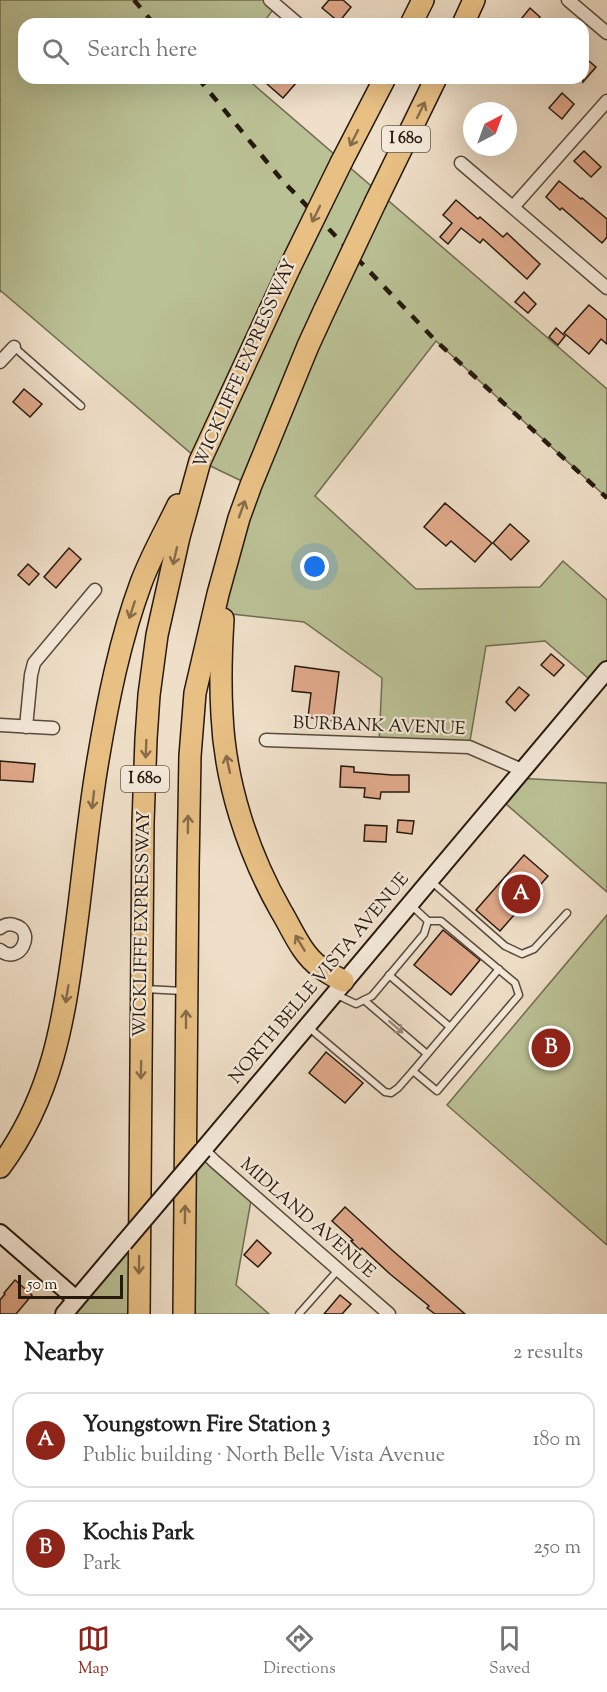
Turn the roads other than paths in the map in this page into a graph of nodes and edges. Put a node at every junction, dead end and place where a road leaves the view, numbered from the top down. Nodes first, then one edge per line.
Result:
1 (270, 0) edge
2 (423, 0) edge
3 (474, 0) edge
4 (568, 0) edge
5 (291, 18) edge
6 (414, 18) edge
7 (466, 18) edge
8 (607, 33) edge
9 (382, 84) edge
10 (433, 84) edge
11 (607, 101) edge
12 (461, 163) dead end
13 (513, 207) junction
14 (607, 288) edge
15 (14, 347) joint
16 (0, 362) edge
17 (81, 406) dead end
18 (200, 461) junction
19 (226, 566) junction
20 (95, 590) dead end
21 (607, 670) edge
22 (0, 725) edge
23 (26, 727) junction
24 (53, 728) dead end
25 (266, 740) dead end
26 (522, 770) junction
27 (429, 880) junction
28 (409, 904) junction
29 (567, 913) dead end
30 (428, 921) junction
31 (0, 928) edge
32 (0, 950) edge
33 (498, 969) junction
34 (390, 975) junction
35 (339, 987) junction
36 (142, 988) junction
37 (186, 992) junction
38 (364, 1000) junction
39 (307, 1026) junction
40 (450, 1027) junction
41 (427, 1054) junction
42 (413, 1071) junction
43 (203, 1150) junction
44 (0, 1167) edge
45 (0, 1233) edge
46 (338, 1269) junction
47 (76, 1299) junction
48 (374, 1309) edge
49 (64, 1314) edge
50 (139, 1314) edge
51 (184, 1314) edge
52 (299, 1314) edge
53 (389, 1314) edge

1 - 5 street
2 - 6 highway
3 - 7 highway
4 - 8 street
9 -> 18 highway, WICKLIFFE EXPRESSWAY / I 680, bridge
19 -> 10 highway, I 680, bridge
11 - 13 street
12 - 13 street
13 - 14 street
15 - 16 street
15 - 17 lane
18 -> 36 highway, WICKLIFFE EXPRESSWAY / I 680
18 -> 44 highway
35 -> 19 highway
37 -> 19 highway, I 680
20 - 23 street
21 - 26 street, NORTH BELLE VISTA AVENUE
22 - 23 street
23 - 24 street
25 - 26 street, BURBANK AVENUE
26 - 27 street, NORTH BELLE VISTA AVENUE
27 - 28 street, NORTH BELLE VISTA AVENUE
27 - 29 lane
28 - 30 lane
28 - 35 street, NORTH BELLE VISTA AVENUE
30 - 33 lane
30 - 34 lane
31 - 32 street
33 - 40 lane
33 - 42 lane
34 - 38 lane
34 - 40 lane
35 - 38 lane
35 - 39 street, NORTH BELLE VISTA AVENUE
36 - 37 lane
36 -> 50 highway, WICKLIFFE EXPRESSWAY / I 680
51 -> 37 highway, I 680
38 -> 41 lane
39 - 42 lane
39 - 43 street, NORTH BELLE VISTA AVENUE
40 - 41 lane
41 - 42 lane
43 - 46 street, MIDLAND AVENUE
43 - 47 street, NORTH BELLE VISTA AVENUE, bridge
45 - 47 street
46 - 48 street, MIDLAND AVENUE
46 - 52 lane
47 - 49 street, NORTH BELLE VISTA AVENUE
48 - 53 street, MIDLAND AVENUE

